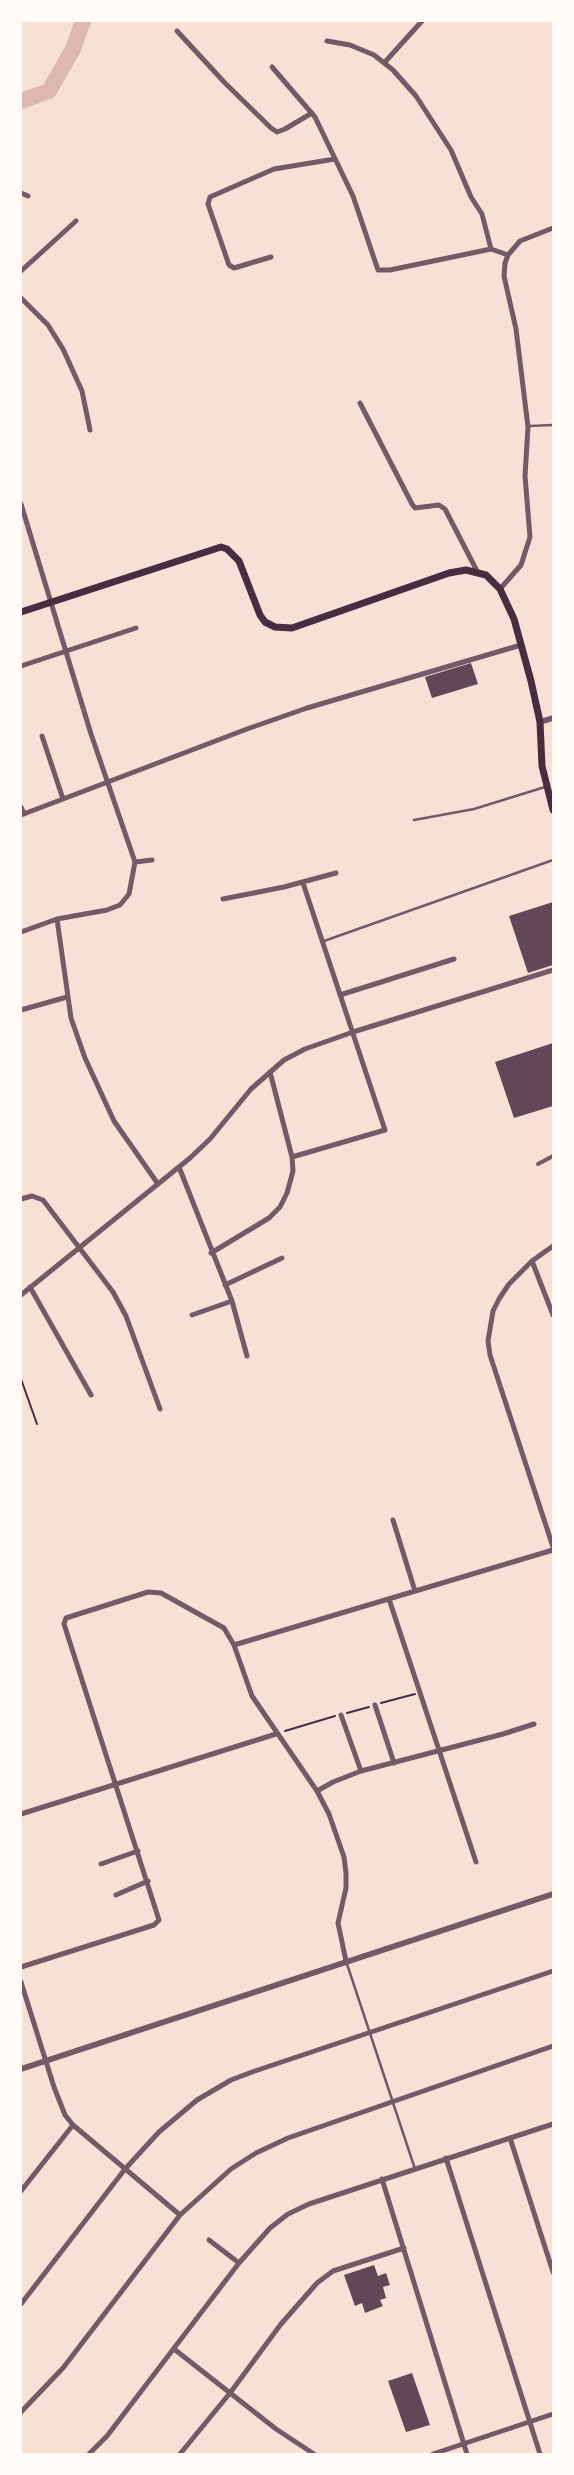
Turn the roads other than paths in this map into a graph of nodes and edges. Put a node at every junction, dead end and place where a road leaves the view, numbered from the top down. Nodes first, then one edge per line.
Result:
1 (422, 21) edge
2 (177, 31) dead end
3 (326, 41) dead end
4 (385, 62) junction
5 (272, 67) dead end
6 (312, 113) junction
7 (335, 159) junction
8 (21, 193) edge
9 (28, 196) dead end
10 (76, 221) dead end
11 (553, 228) edge
12 (491, 249) junction
13 (508, 255) junction
14 (271, 257) dead end
15 (21, 271) edge
16 (21, 298) edge
17 (360, 403) dead end
18 (553, 425) edge
19 (528, 427) junction
20 (90, 430) dead end
21 (21, 504) edge
22 (477, 571) junction
23 (500, 589) junction
24 (52, 602) junction
25 (21, 612) edge
26 (136, 628) dead end
27 (521, 645) junction
28 (67, 651) junction
29 (21, 666) edge
30 (553, 718) edge
31 (540, 722) junction
32 (42, 736) dead end
33 (108, 782) junction
34 (546, 786) junction
35 (63, 799) junction
36 (21, 807) edge
37 (553, 810) edge
38 (22, 815) edge
39 (414, 820) dead end
40 (152, 860) dead end
41 (553, 860) edge
42 (135, 862) junction
43 (336, 873) dead end
44 (303, 883) junction
45 (223, 899) dead end
46 (57, 919) junction
47 (21, 932) edge
48 (322, 941) junction
49 (454, 959) dead end
50 (553, 970) edge
51 (340, 995) junction
52 (67, 997) junction
53 (21, 1010) edge
54 (353, 1032) junction
55 (270, 1072) junction
56 (553, 1156) edge
57 (292, 1157) junction
58 (538, 1164) dead end
59 (179, 1167) junction
60 (158, 1184) junction
61 (21, 1199) edge
62 (79, 1246) junction
63 (553, 1246) edge
64 (211, 1253) junction
65 (282, 1258) dead end
66 (532, 1260) junction
67 (225, 1285) junction
68 (30, 1287) junction
69 (21, 1295) edge
70 (232, 1301) junction
71 (192, 1315) dead end
72 (553, 1315) edge
73 (246, 1356) dead end
74 (91, 1395) dead end
75 (160, 1409) dead end
76 (393, 1520) dead end
77 (553, 1548) edge
78 (415, 1591) junction
79 (389, 1599) junction
80 (234, 1645) junction
81 (375, 1705) dead end
82 (341, 1715) dead end
83 (534, 1724) dead end
84 (276, 1734) junction
85 (438, 1750) junction
86 (394, 1763) junction
87 (361, 1771) junction
88 (116, 1783) junction
89 (317, 1792) junction
90 (21, 1814) edge
91 (138, 1851) junction
92 (476, 1862) dead end
93 (101, 1864) dead end
94 (148, 1881) junction
95 (553, 1894) edge
96 (116, 1895) dead end
97 (346, 1960) junction
98 (21, 1967) edge
99 (553, 1971) edge
100 (21, 1982) edge
101 (28, 2004) junction
102 (21, 2006) edge
103 (370, 2031) junction
104 (553, 2046) edge
105 (46, 2060) junction
106 (21, 2069) edge
107 (392, 2101) junction
108 (553, 2124) edge
109 (73, 2126) junction
110 (510, 2138) junction
111 (446, 2158) junction
112 (125, 2169) junction
113 (415, 2169) junction
114 (382, 2179) junction
115 (21, 2191) edge
116 (180, 2215) junction
117 (209, 2240) dead end
118 (404, 2248) junction
119 (239, 2264) junction
120 (553, 2272) edge
121 (21, 2304) edge
122 (174, 2349) junction
123 (230, 2393) junction
124 (21, 2412) edge
125 (553, 2414) edge
126 (529, 2422) junction
127 (464, 2443) junction
128 (89, 2454) edge
129 (180, 2454) edge
130 (314, 2454) edge
131 (433, 2454) edge
132 (467, 2454) edge
133 (540, 2454) edge

1 - 4 street
2 - 6 street
3 - 4 street
4 - 12 street
5 - 6 street
6 - 7 street
7 - 12 street
7 - 14 street
8 - 9 street
10 - 15 street
11 - 13 street
12 - 13 street
13 - 19 street
16 - 20 street
17 - 22 street
18 - 19 lane
19 - 23 street
21 - 24 street
22 - 23 main road
22 - 24 main road
23 - 27 main road
24 - 25 main road
24 - 28 street
26 - 28 street
27 - 31 main road
27 - 33 street
28 - 29 street
28 - 33 street
30 - 31 street
31 - 34 main road
32 - 35 street
33 - 35 street
33 - 42 street
34 - 37 main road
34 - 39 lane
35 - 38 street
36 - 38 street
40 - 42 street
41 - 48 lane
42 - 46 street
43 - 44 street
44 - 45 street
44 - 48 street
46 - 47 street
46 - 52 street
48 - 51 street
49 - 51 street
50 - 54 street
51 - 54 street
52 - 53 street
52 - 60 street
54 - 55 street
54 - 57 street
55 - 57 street
55 - 59 street
56 - 58 street
57 - 64 street
59 - 60 street
59 - 64 street
60 - 62 street
61 - 62 street
62 - 68 street
62 - 75 street
63 - 66 street
64 - 67 street
65 - 67 street
66 - 72 street
66 - 77 street
67 - 70 street
68 - 69 street
68 - 74 street
70 - 71 street
70 - 73 street
76 - 78 street
77 - 78 street
78 - 79 street
79 - 80 street
79 - 85 street
80 - 84 street
80 - 88 street
81 - 86 street
82 - 87 street
83 - 85 street
84 - 88 street
84 - 89 street
85 - 86 street
85 - 92 street
86 - 87 street
87 - 89 street
88 - 90 street
88 - 91 street
89 - 97 street
91 - 93 street
91 - 94 street
94 - 96 street
94 - 98 street
95 - 97 street
97 - 103 lane
97 - 105 street
99 - 103 street
100 - 101 street
101 - 102 street
101 - 105 street
103 - 107 lane
103 - 112 street
104 - 107 street
105 - 106 street
105 - 109 street
107 - 113 lane
107 - 116 street
108 - 110 street
109 - 112 street
109 - 115 street
110 - 111 street
110 - 120 street
111 - 113 street
111 - 126 street
112 - 116 street
112 - 121 street
113 - 114 street
114 - 118 street
114 - 119 street
116 - 124 street
117 - 119 street
118 - 123 street
118 - 127 street
119 - 122 street
122 - 123 street
122 - 128 street
123 - 129 street
123 - 130 street
125 - 126 street
126 - 127 street
126 - 133 street
127 - 131 street
127 - 132 street

